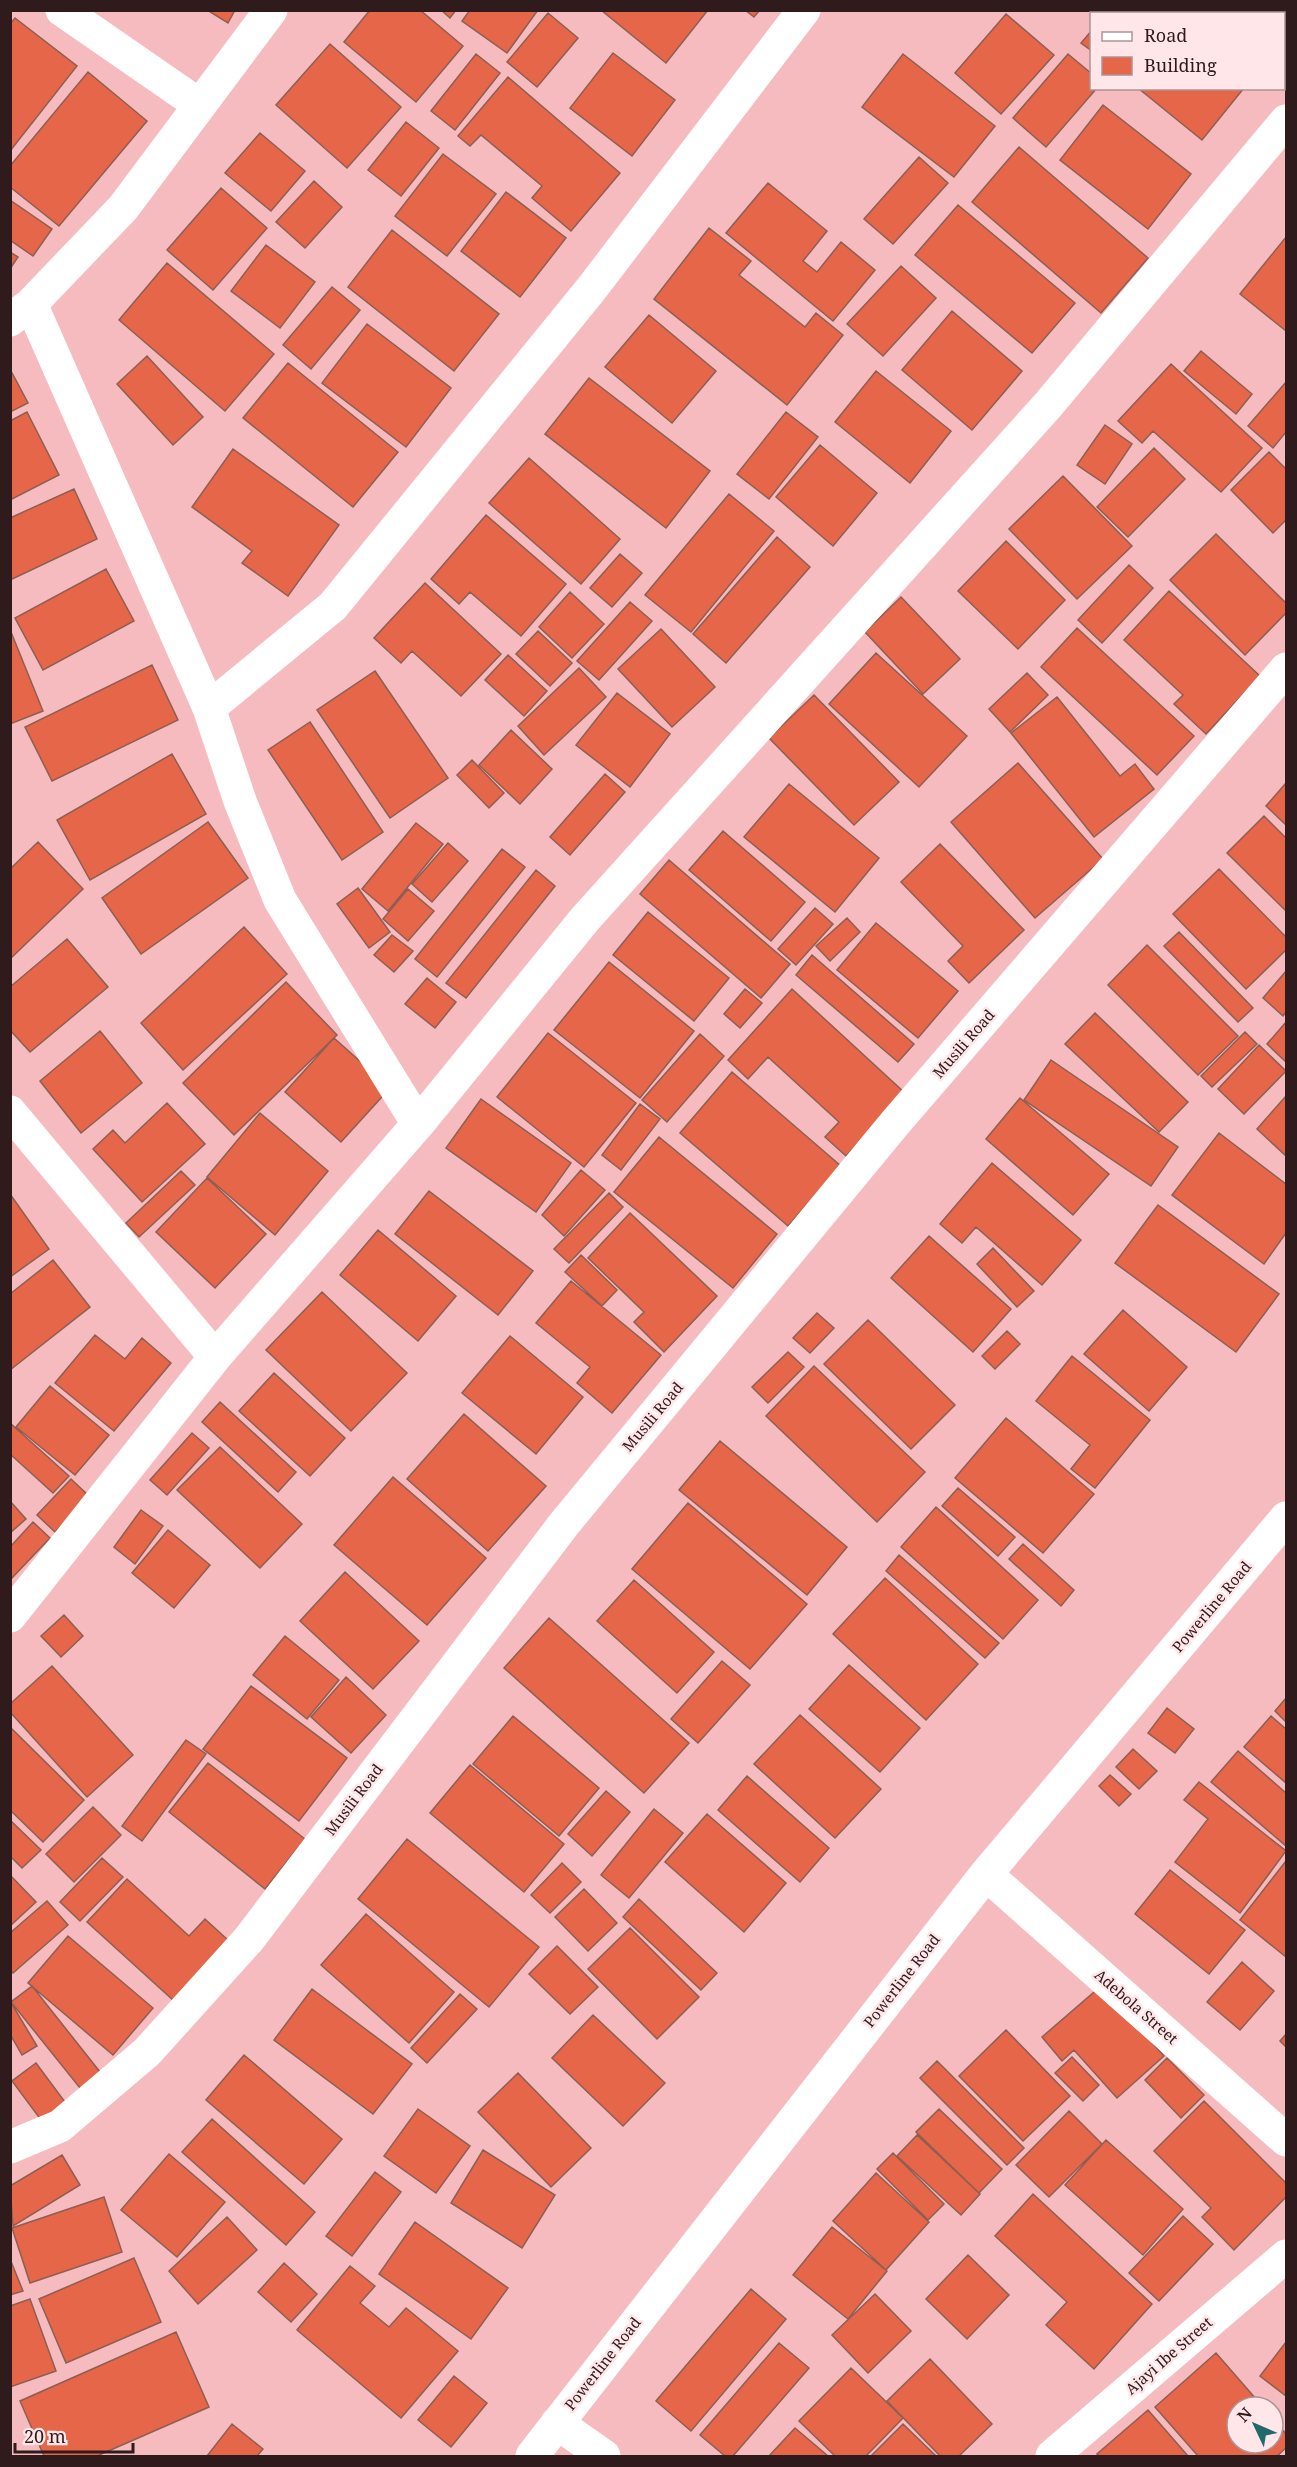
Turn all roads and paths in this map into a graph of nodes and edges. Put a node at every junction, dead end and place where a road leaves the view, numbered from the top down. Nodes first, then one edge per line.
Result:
1 (62, 10) edge
2 (271, 10) edge
3 (804, 10) edge
4 (198, 104) junction
5 (1287, 121) edge
6 (21, 312) edge
7 (1287, 669) edge
8 (209, 708) junction
9 (10, 1112) edge
10 (418, 1124) junction
11 (215, 1357) junction
12 (1287, 1518) edge
13 (10, 1616) edge
14 (986, 1874) junction
15 (1287, 2140) edge
16 (10, 2147) edge
17 (1287, 2256) edge
18 (557, 2423) junction
19 (532, 2457) edge
20 (604, 2457) edge
21 (1052, 2457) edge

1 - 4 street
2 - 4 street
3 - 8 street
4 - 6 street
5 - 10 street
6 - 8 street
7 - 16 street, Musili Road
8 - 10 street
9 - 11 street
10 - 11 street
11 - 13 street
12 - 14 street, Powerline Road
14 - 15 street, Adebola Street
14 - 18 street, Powerline Road
17 - 21 street, Ajayi Ibe Street
18 - 19 street, Powerline Road
18 - 20 street

